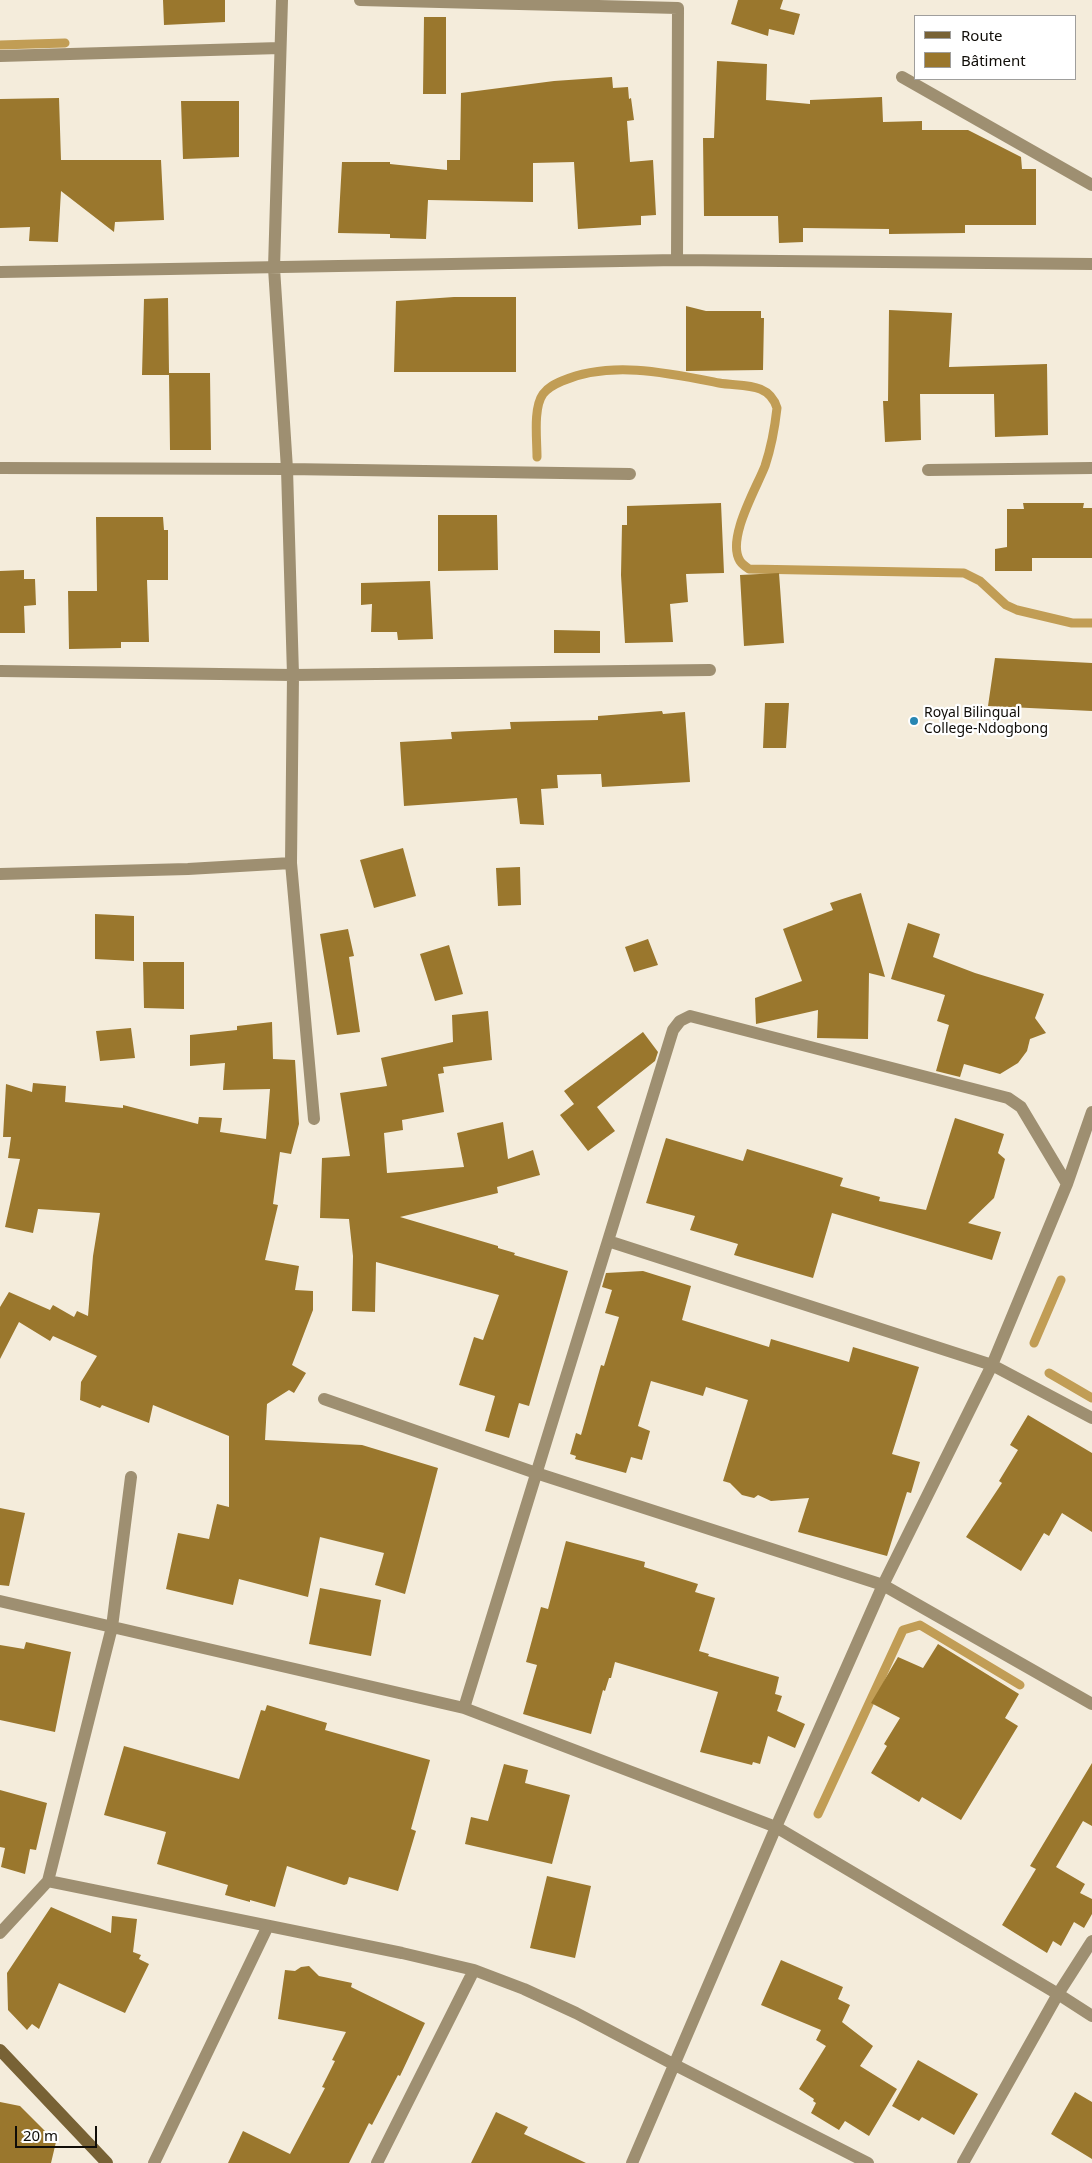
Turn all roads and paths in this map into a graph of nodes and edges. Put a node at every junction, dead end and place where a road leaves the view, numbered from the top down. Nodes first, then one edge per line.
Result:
1 (282, 0) edge
2 (360, 0) edge
3 (678, 4) edge
4 (280, 48) junction
5 (0, 56) edge
6 (902, 77) dead end
7 (1092, 185) edge
8 (677, 260) junction
9 (1092, 264) edge
10 (274, 268) junction
11 (0, 272) edge
12 (0, 468) edge
13 (1092, 468) edge
14 (287, 469) junction
15 (928, 470) dead end
16 (630, 474) dead end
17 (710, 670) dead end
18 (0, 672) edge
19 (293, 675) junction
20 (291, 863) junction
21 (0, 874) edge
22 (1092, 1112) edge
23 (314, 1119) dead end
24 (1067, 1184) junction
25 (608, 1241) junction
26 (992, 1365) junction
27 (324, 1399) dead end
28 (1092, 1418) edge
29 (536, 1473) junction
30 (131, 1477) dead end
31 (883, 1585) junction
32 (0, 1600) edge
33 (112, 1627) junction
34 (1092, 1704) edge
35 (464, 1708) junction
36 (776, 1827) junction
37 (48, 1881) junction
38 (268, 1926) junction
39 (0, 1933) edge
40 (1092, 1941) edge
41 (474, 1970) junction
42 (1058, 1994) junction
43 (1092, 2016) edge
44 (0, 2050) edge
45 (675, 2065) junction
46 (107, 2163) edge
47 (154, 2163) edge
48 (377, 2163) edge
49 (632, 2163) edge
50 (868, 2163) edge
51 (963, 2163) edge

1 - 4 street
2 - 3 street
3 - 8 street
4 - 5 street
4 - 10 street
6 - 7 street
8 - 9 street
8 - 10 street
10 - 11 street
10 - 14 street
12 - 14 street
13 - 15 street
14 - 16 street
14 - 19 street
17 - 19 street
18 - 19 street
19 - 20 street
20 - 21 street
20 - 23 street
22 - 24 street
24 - 25 street
24 - 26 street
25 - 26 street
25 - 29 street
26 - 28 street
26 - 31 street
27 - 29 street
29 - 31 street
29 - 35 street
30 - 33 street
31 - 34 street
31 - 36 street
32 - 33 street
33 - 35 street
33 - 37 street
35 - 36 street
36 - 42 street
36 - 45 street
37 - 38 street
37 - 39 street
38 - 41 street
38 - 47 street
40 - 42 street
41 - 45 street
41 - 48 street
42 - 43 street
42 - 51 street
44 - 46 main road
45 - 49 street
45 - 50 street

